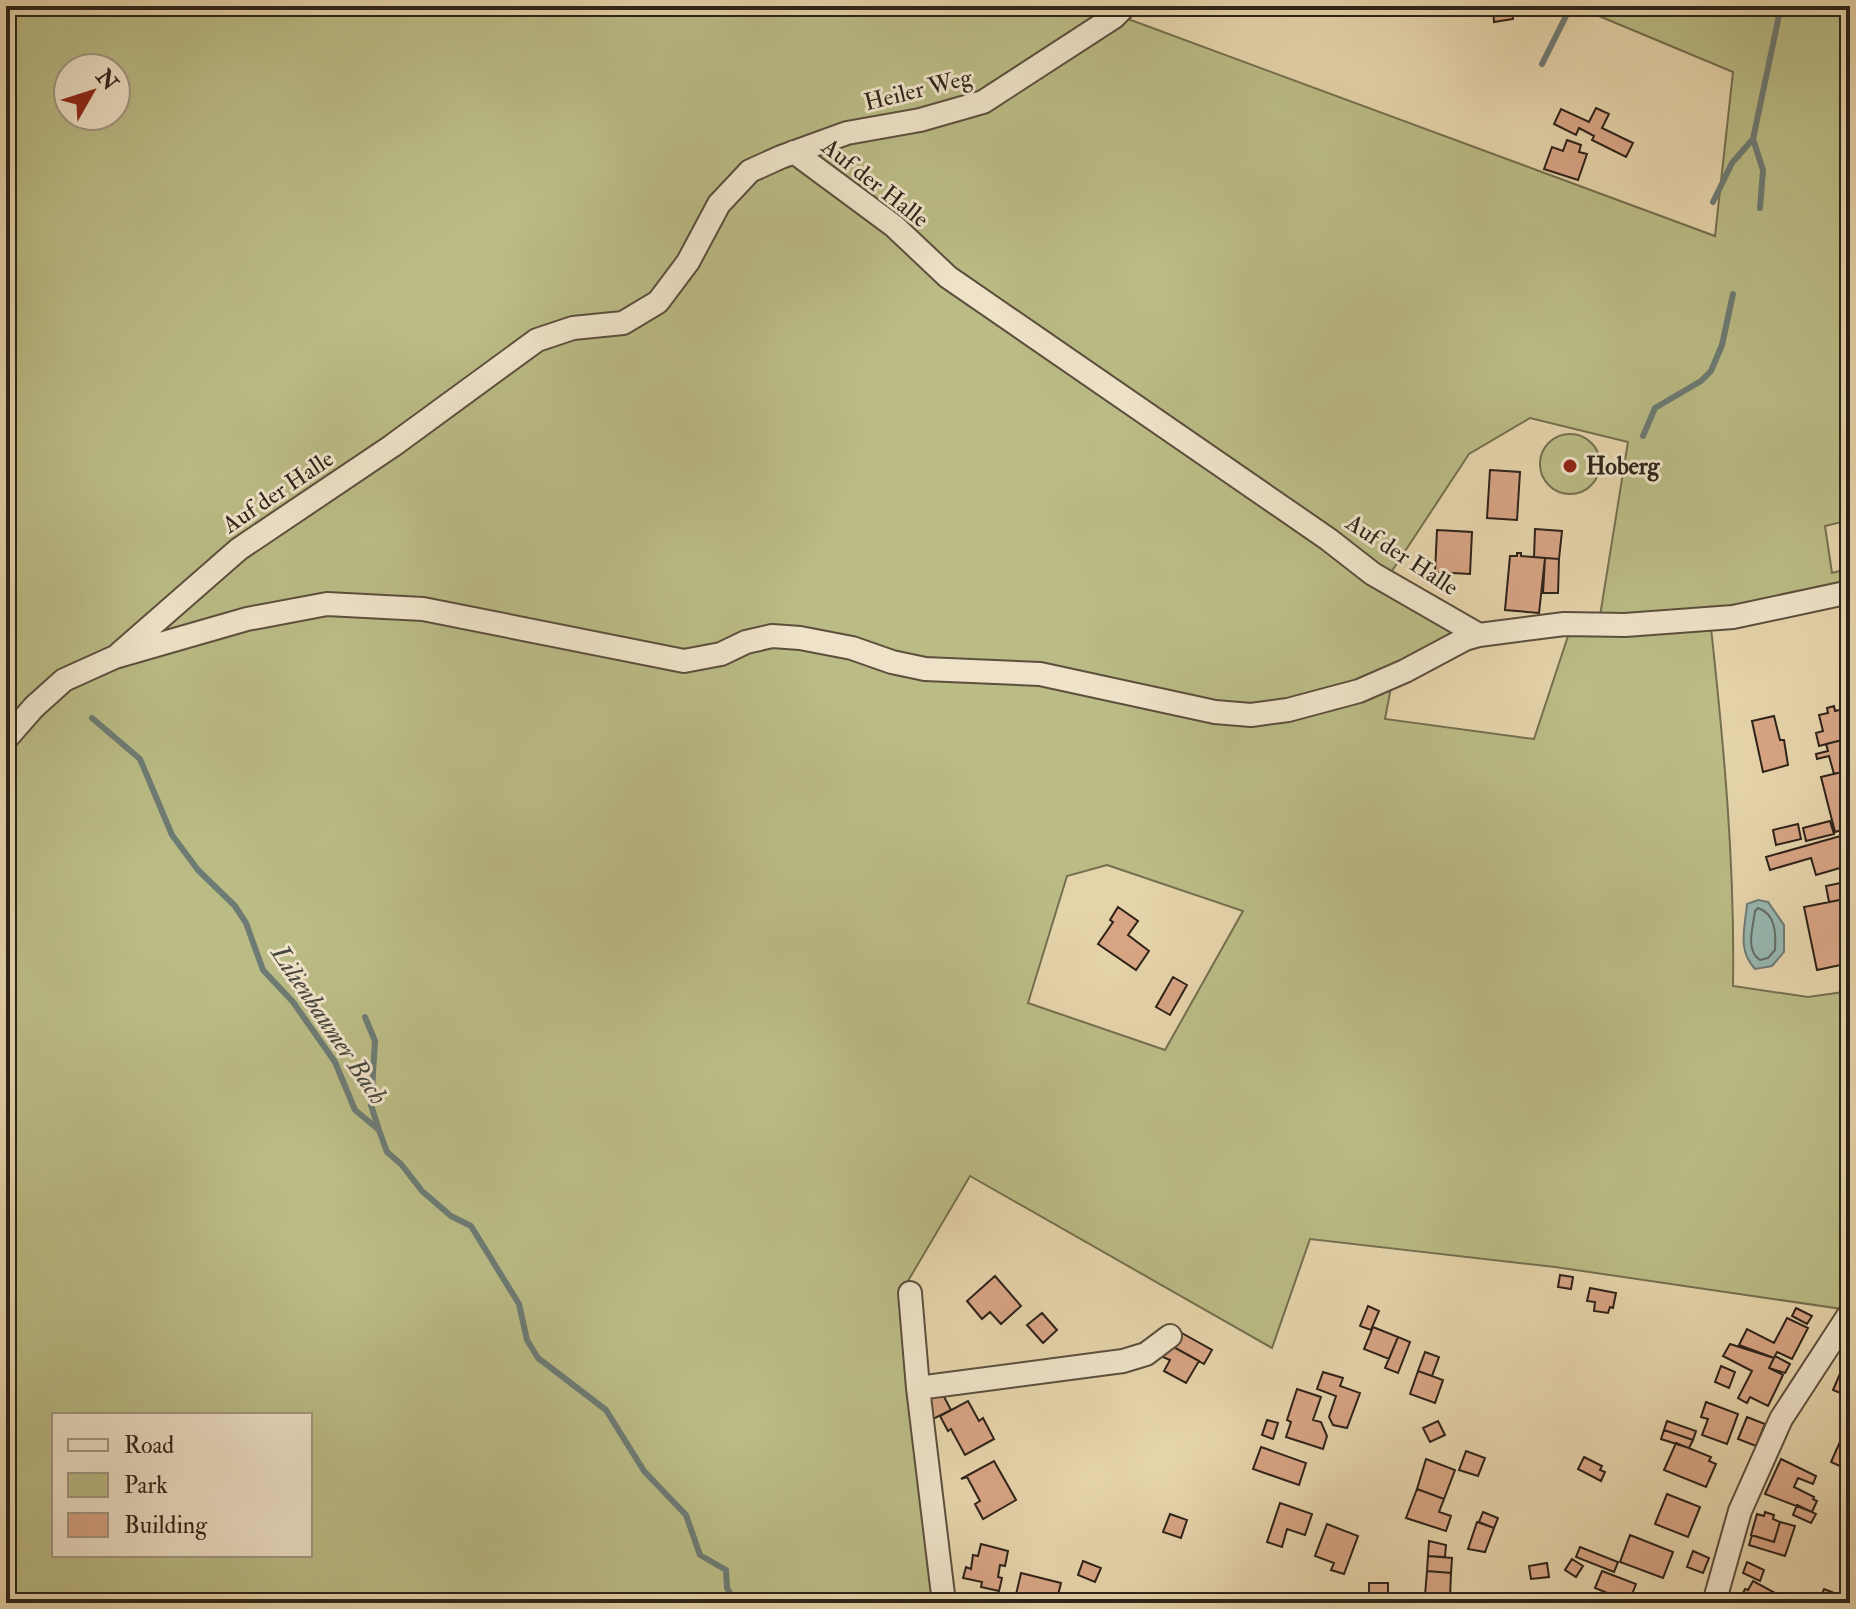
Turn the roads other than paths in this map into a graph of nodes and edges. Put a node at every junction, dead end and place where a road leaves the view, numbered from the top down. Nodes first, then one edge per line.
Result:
1 (1125, 6) edge
2 (794, 152) junction
3 (1850, 592) edge
4 (1479, 635) junction
5 (115, 657) junction
6 (6, 739) edge
7 (910, 1293) dead end
8 (1850, 1313) edge
9 (1170, 1336) dead end
10 (918, 1388) junction
11 (944, 1603) edge
12 (1714, 1603) edge

1 - 2 street, Heiler Weg
2 - 4 street, Auf der Halle
2 - 5 street, Auf der Halle
3 - 4 street, Auf der Halle
4 - 5 street, Auf der Halle
5 - 6 street, Auf der Halle
7 - 10 street
8 - 12 street
9 - 10 street
10 - 11 street

